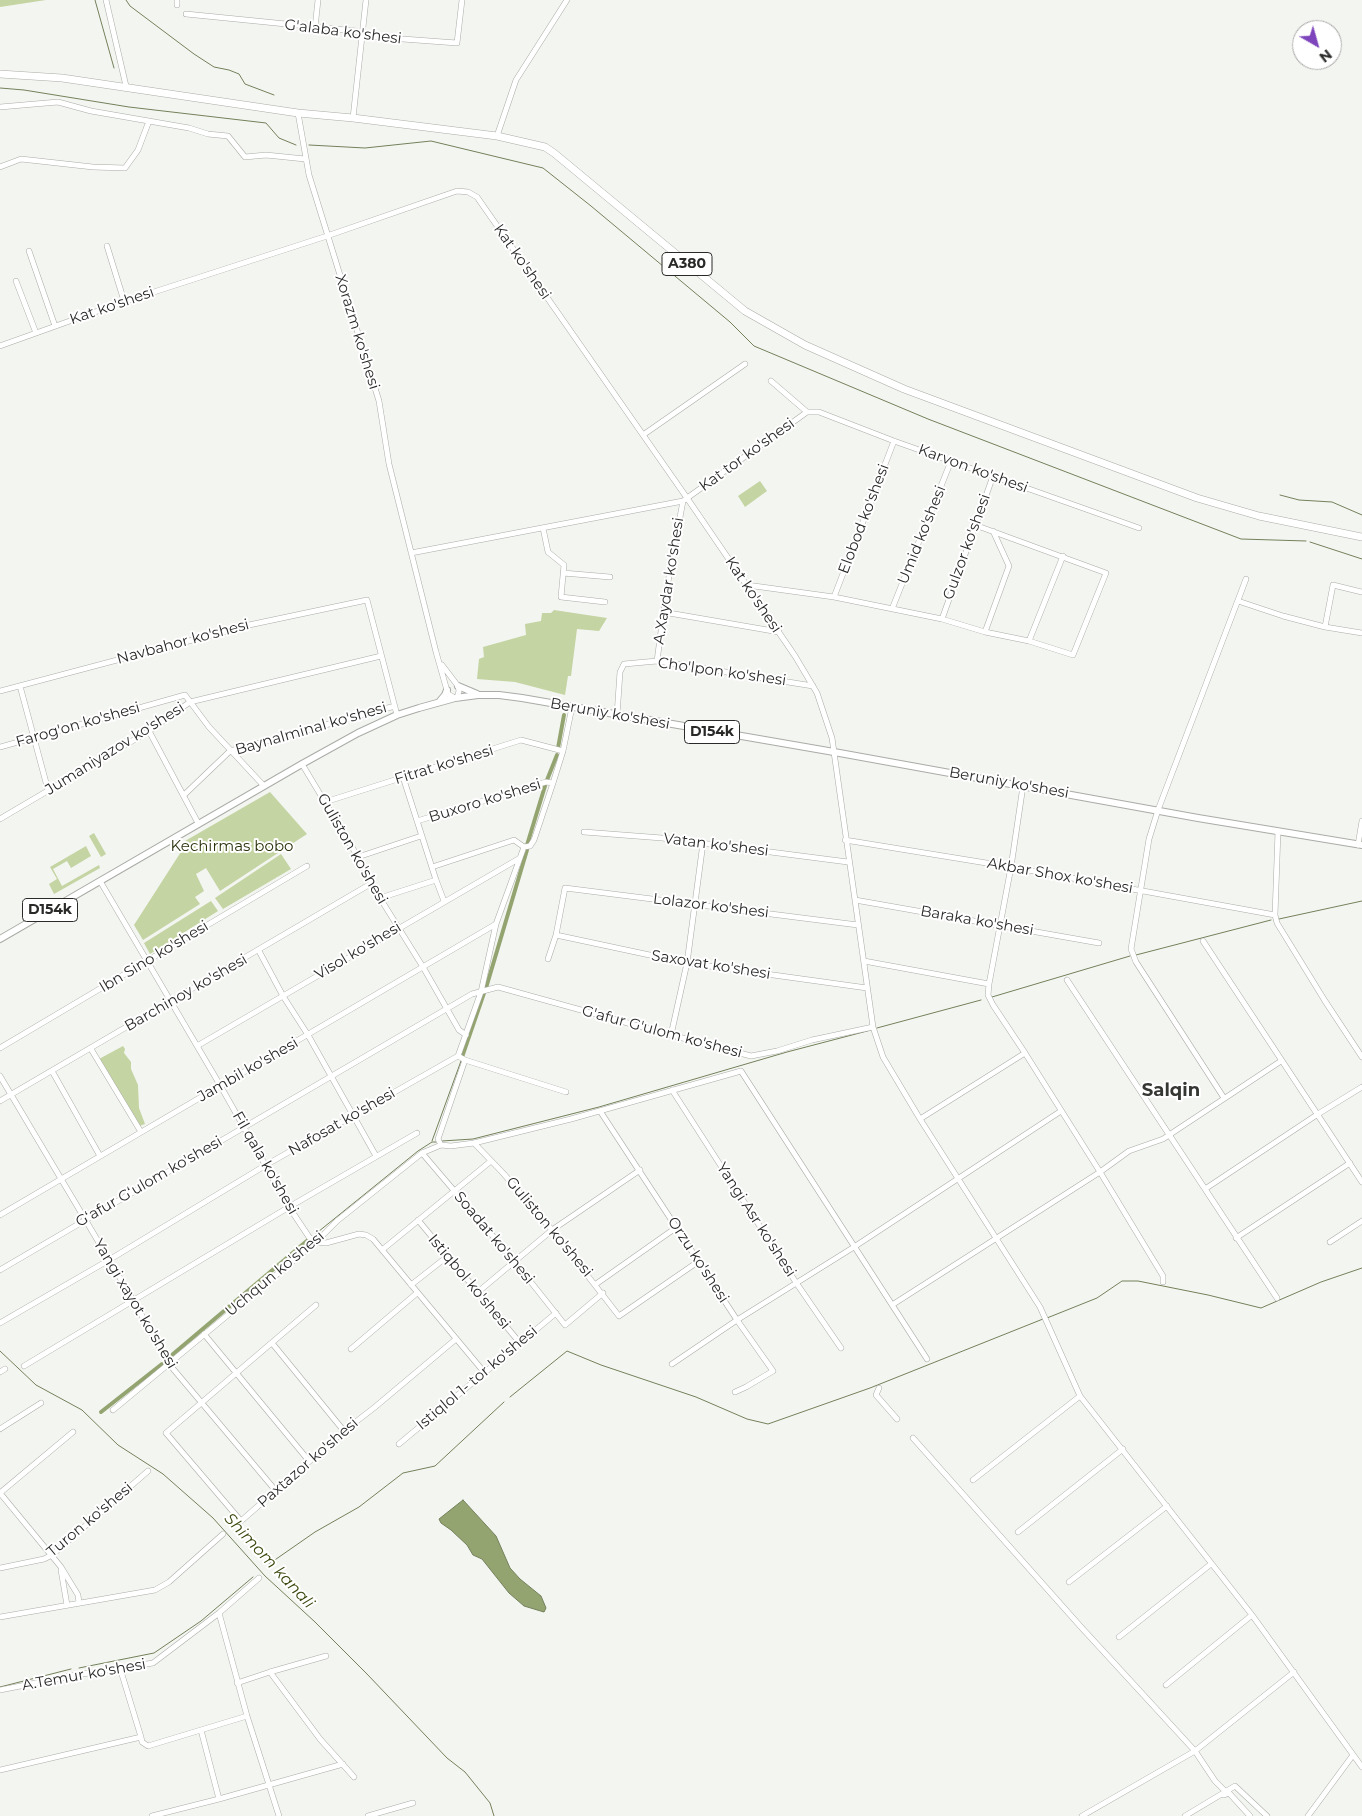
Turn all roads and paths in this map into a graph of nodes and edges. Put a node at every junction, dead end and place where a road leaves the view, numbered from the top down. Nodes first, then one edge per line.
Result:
1 (106, 0) edge
2 (318, 0) edge
3 (366, 0) edge
4 (462, 0) edge
5 (567, 0) edge
6 (186, 14) dead end
7 (315, 28) junction
8 (362, 36) junction
9 (0, 74) edge
10 (126, 86) junction
11 (0, 107) edge
12 (298, 113) junction
13 (354, 118) junction
14 (148, 121) junction
15 (497, 136) junction
16 (305, 159) junction
17 (0, 167) edge
18 (327, 236) junction
19 (107, 246) dead end
20 (29, 251) dead end
21 (16, 282) dead end
22 (124, 301) junction
23 (55, 326) junction
24 (36, 333) junction
25 (0, 346) edge
26 (745, 364) dead end
27 (771, 381) dead end
28 (806, 412) junction
29 (643, 435) junction
30 (894, 441) junction
31 (951, 461) junction
32 (993, 476) junction
33 (685, 499) junction
34 (976, 525) junction
35 (543, 528) junction
36 (1139, 528) dead end
37 (993, 531) junction
38 (1362, 537) edge
39 (411, 553) junction
40 (1063, 556) junction
41 (563, 573) junction
42 (610, 577) dead end
43 (1246, 579) dead end
44 (747, 585) junction
45 (1362, 592) edge
46 (834, 597) junction
47 (1238, 601) junction
48 (605, 602) dead end
49 (892, 609) junction
50 (663, 612) junction
51 (942, 619) junction
52 (1325, 627) junction
53 (779, 632) junction
54 (985, 632) junction
55 (1362, 633) edge
56 (1029, 641) junction
57 (381, 656) junction
58 (657, 661) junction
59 (440, 662) junction
60 (20, 686) junction
61 (458, 686) junction
62 (813, 686) junction
63 (447, 690) junction
64 (0, 691) edge
65 (478, 695) junction
66 (456, 698) junction
67 (190, 702) junction
68 (438, 702) junction
69 (395, 706) junction
70 (572, 707) junction
71 (398, 715) junction
72 (616, 715) junction
73 (149, 731) junction
74 (34, 738) junction
75 (0, 747) edge
76 (230, 751) junction
77 (563, 751) junction
78 (834, 752) junction
79 (302, 764) junction
80 (403, 778) junction
81 (553, 782) junction
82 (264, 786) junction
83 (1023, 786) junction
84 (48, 790) junction
85 (184, 795) junction
86 (325, 802) junction
87 (1158, 810) junction
88 (0, 819) edge
89 (417, 821) junction
90 (1362, 821) edge
91 (198, 824) junction
92 (1278, 831) junction
93 (584, 832) dead end
94 (421, 836) junction
95 (845, 840) junction
96 (703, 843) junction
97 (1360, 845) edge
98 (524, 847) junction
99 (358, 857) junction
100 (520, 858) junction
101 (848, 862) junction
102 (307, 866) dead end
103 (432, 867) junction
104 (1011, 867) junction
105 (436, 880) junction
106 (100, 881) junction
107 (372, 883) junction
108 (1141, 890) junction
109 (380, 898) junction
110 (855, 900) junction
111 (444, 901) junction
112 (696, 904) junction
113 (1275, 915) junction
114 (496, 924) junction
115 (1000, 924) junction
116 (858, 926) junction
117 (399, 927) junction
118 (556, 935) junction
119 (0, 939) edge
120 (1203, 941) dead end
121 (1099, 943) dead end
122 (259, 951) junction
123 (548, 959) dead end
124 (148, 961) junction
125 (864, 962) junction
126 (687, 963) junction
127 (423, 967) junction
128 (1067, 980) dead end
129 (989, 984) junction
130 (867, 988) junction
131 (481, 992) junction
132 (283, 996) junction
133 (171, 1002) junction
134 (446, 1008) junction
135 (873, 1027) junction
136 (308, 1035) junction
137 (466, 1035) junction
138 (671, 1035) junction
139 (197, 1046) junction
140 (0, 1048) edge
141 (91, 1049) junction
142 (1025, 1053) junction
143 (458, 1056) junction
144 (1362, 1057) edge
145 (465, 1060) junction
146 (1281, 1061) junction
147 (52, 1071) junction
148 (0, 1076) edge
149 (332, 1076) junction
150 (220, 1085) junction
151 (1362, 1087) edge
152 (672, 1090) junction
153 (566, 1092) dead end
154 (12, 1094) junction
155 (1224, 1098) junction
156 (0, 1101) edge
157 (600, 1111) junction
158 (1061, 1111) junction
159 (1318, 1114) junction
160 (352, 1116) junction
161 (920, 1119) junction
162 (244, 1127) junction
163 (141, 1132) junction
164 (418, 1133) dead end
165 (1169, 1135) junction
166 (474, 1143) junction
167 (441, 1145) junction
168 (422, 1153) junction
169 (100, 1156) junction
170 (376, 1156) junction
171 (491, 1161) junction
172 (1350, 1163) junction
173 (266, 1165) junction
174 (640, 1170) junction
175 (1100, 1172) junction
176 (958, 1178) junction
177 (61, 1180) junction
178 (1362, 1182) edge
179 (1205, 1189) junction
180 (454, 1191) junction
181 (289, 1207) junction
182 (0, 1215) edge
183 (85, 1220) junction
184 (418, 1220) junction
185 (1362, 1221) edge
186 (677, 1227) junction
187 (552, 1230) junction
188 (996, 1237) junction
189 (1236, 1238) junction
190 (316, 1242) junction
191 (1330, 1242) dead end
192 (854, 1247) junction
193 (382, 1250) junction
194 (448, 1256) junction
195 (109, 1260) junction
196 (699, 1261) junction
197 (515, 1262) junction
198 (0, 1270) edge
199 (1163, 1282) dead end
200 (596, 1284) junction
201 (797, 1284) junction
202 (411, 1286) junction
203 (478, 1292) junction
204 (417, 1293) junction
205 (603, 1294) junction
206 (1277, 1298) dead end
207 (133, 1300) junction
208 (892, 1304) junction
209 (316, 1305) dead end
210 (556, 1313) junction
211 (737, 1320) junction
212 (0, 1323) edge
213 (204, 1334) junction
214 (456, 1339) junction
215 (272, 1343) junction
216 (520, 1343) junction
217 (841, 1348) dead end
218 (351, 1350) dead end
219 (927, 1359) dead end
220 (169, 1364) junction
221 (672, 1364) dead end
222 (24, 1366) dead end
223 (484, 1372) junction
224 (237, 1373) junction
225 (879, 1388) dead end
226 (735, 1392) dead end
227 (1080, 1396) junction
228 (41, 1403) dead end
229 (201, 1403) junction
230 (113, 1410) dead end
231 (897, 1419) dead end
232 (0, 1429) edge
233 (344, 1431) junction
234 (73, 1432) dead end
235 (913, 1438) dead end
236 (399, 1444) dead end
237 (1123, 1449) junction
238 (309, 1461) junction
239 (148, 1471) dead end
240 (973, 1480) dead end
241 (276, 1491) junction
242 (0, 1493) edge
243 (1167, 1506) junction
244 (1018, 1532) dead end
245 (222, 1534) dead end
246 (52, 1555) junction
247 (1211, 1564) junction
248 (61, 1567) junction
249 (0, 1568) edge
250 (259, 1578) dead end
251 (1069, 1582) dead end
252 (79, 1603) junction
253 (67, 1605) junction
254 (219, 1613) junction
255 (1252, 1615) junction
256 (0, 1617) edge
257 (1119, 1637) dead end
258 (326, 1656) dead end
259 (120, 1668) junction
260 (270, 1672) junction
261 (1294, 1672) junction
262 (237, 1683) junction
263 (1166, 1685) dead end
264 (0, 1690) edge
265 (247, 1716) junction
266 (201, 1730) junction
267 (141, 1737) junction
268 (1195, 1751) junction
269 (1353, 1755) junction
270 (343, 1764) junction
271 (1362, 1767) edge
272 (0, 1770) edge
273 (354, 1777) dead end
274 (268, 1786) junction
275 (1223, 1794) junction
276 (219, 1800) junction
277 (413, 1803) dead end
278 (152, 1816) edge
279 (279, 1816) edge
280 (368, 1816) edge
281 (1082, 1816) edge
282 (1185, 1816) edge
283 (1250, 1816) edge
284 (1267, 1816) edge
285 (1308, 1816) edge

1 - 10 street
2 - 7 street
3 - 8 street
4 - 8 street, G'alaba ko'shesi
5 - 15 street
6 - 7 street, G'alaba ko'shesi
7 - 8 street, G'alaba ko'shesi
8 - 13 street
9 - 10 highway, A380
10 - 12 highway, A380
11 - 14 street
12 - 13 highway, A380
12 - 16 street, Xorazm ko'shesi
13 - 15 highway, A380
14 - 16 street
14 - 17 street
15 - 38 highway, A380
16 - 18 street, Xorazm ko'shesi
18 - 22 street, Kat ko'shesi
18 - 29 street, Kat ko'shesi
18 - 39 street, Xorazm ko'shesi
19 - 22 street
20 - 23 street
21 - 24 street
22 - 23 street, Kat ko'shesi
23 - 24 street, Kat ko'shesi
24 - 25 street, Kat ko'shesi
26 - 29 street
27 - 28 street
28 - 30 street, Karvon ko'shesi
28 - 33 street, Kat tor ko'shesi
29 - 33 street, Kat ko'shesi
30 - 31 street, Karvon ko'shesi
30 - 46 street, Elobod ko'shesi
31 - 32 street, Karvon ko'shesi
31 - 49 street, Umid ko'shesi
32 - 34 street, Gulzor ko'shesi
32 - 36 street, Karvon ko'shesi
33 - 35 street
33 - 44 street, Kat ko'shesi
33 - 50 street, A.Xaydar ko'shesi
34 - 37 street
34 - 51 street, Gulzor ko'shesi
35 - 39 street
35 - 41 street
37 - 40 street
37 - 54 street
39 - 59 street, Xorazm ko'shesi
40 - 56 street
40 - 56 street
41 - 42 street
41 - 48 street
43 - 47 street
44 - 46 street
44 - 53 street, Kat ko'shesi
45 - 52 street
46 - 49 street
47 - 52 street
47 - 87 street
49 - 51 street
50 - 53 street
50 - 58 street, A.Xaydar ko'shesi
51 - 54 street
52 - 55 street
53 - 62 street, Kat ko'shesi
54 - 56 street
57 - 60 street, Navbahor ko'shesi
57 - 67 street, Jumaniyazov ko'shesi
57 - 69 street
58 - 62 street, Cho'lpon ko'shesi
58 - 72 street, Cho'lpon ko'shesi
59 - 61 street
59 - 63 street, Xorazm ko'shesi
60 - 64 street, Navbahor ko'shesi
60 - 74 street
61 - 65 main road
61 - 66 street
62 - 78 street, Kat ko'shesi
63 - 66 street
63 - 68 main road
65 - 66 main road, Beruniy ko'shesi / D154k
65 - 70 main road, Beruniy ko'shesi / D154k
66 - 68 main road, Beruniy ko'shesi / D154k
67 - 73 street, Jumaniyazov ko'shesi
67 - 74 street, Farog'on ko'shesi
67 - 76 street
68 - 71 main road, Beruniy ko'shesi / D154k
69 - 71 street
69 - 76 street, Baynalminal ko'shesi
70 - 72 main road, Beruniy ko'shesi / D154k
70 - 77 street
71 - 79 main road, Beruniy ko'shesi / D154k
72 - 78 main road, Beruniy ko'shesi / D154k
73 - 84 street, Jumaniyazov ko'shesi
73 - 85 street
74 - 75 street, Farog'on ko'shesi
74 - 84 street
76 - 82 street
76 - 85 street, Baynalminal ko'shesi
77 - 80 street, Fitrat ko'shesi
77 - 81 street
78 - 83 main road, Beruniy ko'shesi / D154k
78 - 95 street, Kat ko'shesi
79 - 82 main road, Beruniy ko'shesi / D154k
79 - 86 street, Guliston ko'shesi
80 - 86 street, Fitrat ko'shesi
80 - 89 street
81 - 89 street, Buxoro ko'shesi
81 - 98 street
82 - 91 main road, Beruniy ko'shesi / D154k
83 - 87 main road, Beruniy ko'shesi / D154k
83 - 104 street
84 - 88 street, Jumaniyazov ko'shesi
85 - 91 street
86 - 99 street, Guliston ko'shesi
87 - 92 main road, Beruniy ko'shesi / D154k
87 - 108 street
89 - 94 street
90 - 97 street
91 - 106 main road, Beruniy ko'shesi / D154k
92 - 97 main road, Beruniy ko'shesi / D154k
92 - 113 street
93 - 96 street, Vatan ko'shesi
94 - 99 street
94 - 103 street
95 - 101 street, Kat ko'shesi
95 - 104 street, Akbar Shox ko'shesi
96 - 101 street, Vatan ko'shesi
96 - 112 street
98 - 100 street
98 - 103 street
99 - 107 street, Guliston ko'shesi
100 - 111 street, Visol ko'shesi
100 - 114 street
101 - 110 street, Kat ko'shesi
102 - 124 street, Ibn Sino ko'shesi
103 - 105 street
104 - 108 street, Akbar Shox ko'shesi
104 - 115 street
105 - 109 street
105 - 111 street
106 - 119 main road, Beruniy ko'shesi / D154k
106 - 124 street, Fil qala ko'shesi
107 - 109 street, Guliston ko'shesi
107 - 122 street, Barchinoy ko'shesi
108 - 113 street, Akbar Shox ko'shesi
108 - 155 street
109 - 117 street, Guliston ko'shesi
110 - 115 street, Baraka ko'shesi
110 - 116 street, Kat ko'shesi
111 - 117 street, Visol ko'shesi
112 - 116 street, Lolazor ko'shesi
112 - 118 street, Lolazor ko'shesi
112 - 126 street
113 - 144 street
114 - 127 street, Jambil ko'shesi
114 - 131 street
115 - 121 street, Baraka ko'shesi
115 - 129 street
116 - 125 street, Kat ko'shesi
117 - 127 street, Guliston ko'shesi
117 - 132 street, Visol ko'shesi
118 - 123 street
118 - 126 street, Saxovat ko'shesi
120 - 146 street
122 - 132 street
122 - 133 street, Barchinoy ko'shesi
124 - 133 street, Fil qala ko'shesi
124 - 140 street, Ibn Sino ko'shesi
125 - 129 street
125 - 130 street, Kat ko'shesi
126 - 130 street, Saxovat ko'shesi
126 - 138 street
127 - 134 street, Guliston ko'shesi
127 - 136 street, Jambil ko'shesi
128 - 165 street
129 - 142 street
130 - 135 street, Kat ko'shesi
131 - 134 street, Gʻafur Gʻulom ko'shesi
131 - 137 street
131 - 138 street, G'afur G'ulom ko'shesi
132 - 136 street
132 - 139 street, Visol ko'shesi
133 - 139 street, Fil qala ko'shesi
133 - 141 street, Barchinoy ko'shesi
134 - 137 street, Guliston ko'shesi
134 - 149 street, Gʻafur Gʻulom ko'shesi
135 - 138 street, G'afur G'ulom ko'shesi
135 - 161 street, Kat ko'shesi
136 - 149 street
136 - 150 street, Jambil ko'shesi
137 - 143 street
139 - 150 street, Fil qala ko'shesi
141 - 147 street, Barchinoy ko'shesi
141 - 163 street
142 - 158 street
142 - 161 street
143 - 145 street
143 - 160 street, Nafosat ko'shesi
145 - 153 street
145 - 167 street
146 - 155 street
146 - 159 street
147 - 154 street, Barchinoy ko'shesi
147 - 169 street
148 - 154 street, Yangi xayot ko'shesi
149 - 160 street
149 - 162 street, Gʻafur Gʻulom ko'shesi
150 - 162 street, Fil qala ko'shesi
150 - 163 street, Jambil ko'shesi
151 - 159 street
152 - 157 street
152 - 192 street
152 - 201 street, Yangi Asr ko'shesi
154 - 156 street, Barchinoy ko'shesi
154 - 177 street, Yangi xayot ko'shesi
155 - 165 street
157 - 166 street
157 - 174 street, Orzu ko'shesi
158 - 175 street
158 - 176 street
159 - 172 street
159 - 179 street
160 - 170 street
160 - 173 street, Nafosat ko'shesi
161 - 176 street, Kat ko'shesi
162 - 173 street, Fil qala ko'shesi
162 - 183 street, Gʻafur Gʻulom ko'shesi
163 - 169 street, Jambil ko'shesi
164 - 170 street
165 - 175 street
165 - 179 street
166 - 167 street
166 - 171 street, Guliston ko'shesi
167 - 168 street, Uchqun ko'shesi
168 - 180 street, Soadat ko'shesi
168 - 190 street, Uchqun ko'shesi
169 - 177 street, Jambil ko'shesi
170 - 181 street
171 - 180 street
171 - 187 street, Guliston ko'shesi
172 - 178 street
172 - 189 street
173 - 181 street, Fil qala ko'shesi
173 - 195 street, Nafosat ko'shesi
174 - 186 street, Orzu ko'shesi
174 - 187 street
175 - 188 street
175 - 199 street
176 - 188 street, Kat ko'shesi
176 - 192 street
177 - 182 street, Jambil ko'shesi
177 - 183 street, Yangi xayot ko'shesi
179 - 189 street
180 - 184 street
180 - 197 street, Soadat ko'shesi
181 - 190 street, Fil qala ko'shesi
181 - 207 street
183 - 195 street, Yangi xayot ko'shesi
183 - 198 street, Gʻafur Gʻulom ko'shesi
184 - 193 street
184 - 194 street, Istiqbol ko'shesi
185 - 191 street
186 - 196 street, Orzu ko'shesi
186 - 200 street
187 - 197 street
187 - 200 street, Guliston ko'shesi
188 - 208 street
188 - 227 street, Kat ko'shesi
189 - 206 street
190 - 193 street
190 - 213 street, Uchqun ko'shesi
192 - 201 street
192 - 208 street
193 - 202 street
194 - 202 street
194 - 203 street, Istiqbol ko'shesi
195 - 207 street, Yangi xayot ko'shesi
195 - 212 street, Nafosat ko'shesi
196 - 205 street, Guliston ko'shesi
196 - 211 street, Orzu ko'shesi
197 - 203 street
197 - 210 street, Soadat ko'shesi
200 - 205 street, Guliston ko'shesi
201 - 211 street
201 - 217 street, Yangi Asr ko'shesi
202 - 204 street
203 - 216 street, Istiqbol ko'shesi
204 - 214 street
204 - 218 street
205 - 210 street, Soadat ko'shesi
207 - 220 street, Yangi xayot ko'shesi
207 - 222 street
208 - 219 street
209 - 215 street
210 - 216 street, Istiqlol 1- tor ko'shesi
211 - 221 street
211 - 226 street, Orzu ko'shesi
213 - 220 street, Uchqun ko'shesi
213 - 224 street
214 - 223 street
214 - 233 street, Paxtazor ko'shesi
215 - 224 street
215 - 233 street
216 - 223 street, Istiqlol 1- tor ko'shesi
220 - 229 street, Yangi xayot ko'shesi
220 - 230 street, Uchqun ko'shesi
223 - 236 street, Istiqlol 1- tor ko'shesi
224 - 229 street
224 - 238 street
225 - 231 street
227 - 237 street, Kat ko'shesi
227 - 240 street
228 - 232 street
229 - 241 street, Yangi xayot ko'shesi
229 - 241 street, Paxtazor ko'shesi
233 - 238 street, Paxtazor ko'shesi
234 - 242 street
235 - 268 street
237 - 243 street, Kat ko'shesi
237 - 244 street
238 - 241 street, Paxtazor ko'shesi
239 - 246 street, Turon ko'shesi
242 - 246 street
243 - 247 street, Kat ko'shesi
243 - 251 street
245 - 252 street
246 - 248 street
246 - 249 street, Turon ko'shesi
247 - 255 street, Kat ko'shesi
247 - 257 street
248 - 252 street
248 - 253 street
250 - 254 street, A.Temur ko'shesi
252 - 253 street
253 - 256 street
254 - 259 street, A.Temur ko'shesi
254 - 262 street
255 - 261 street, Kat ko'shesi
255 - 263 street
258 - 260 street
259 - 264 street, A.Temur ko'shesi
259 - 267 street
260 - 262 street
260 - 270 street
261 - 268 street
261 - 269 street, Kat ko'shesi
262 - 265 street
265 - 266 street
265 - 274 street
266 - 267 street
266 - 276 street
267 - 272 street
268 - 275 street
268 - 281 street
269 - 271 street, Kat ko'shesi
269 - 285 street
270 - 273 street
270 - 274 street
274 - 276 street
274 - 279 street
275 - 282 street
275 - 283 street
275 - 284 street
276 - 278 street
277 - 280 street

